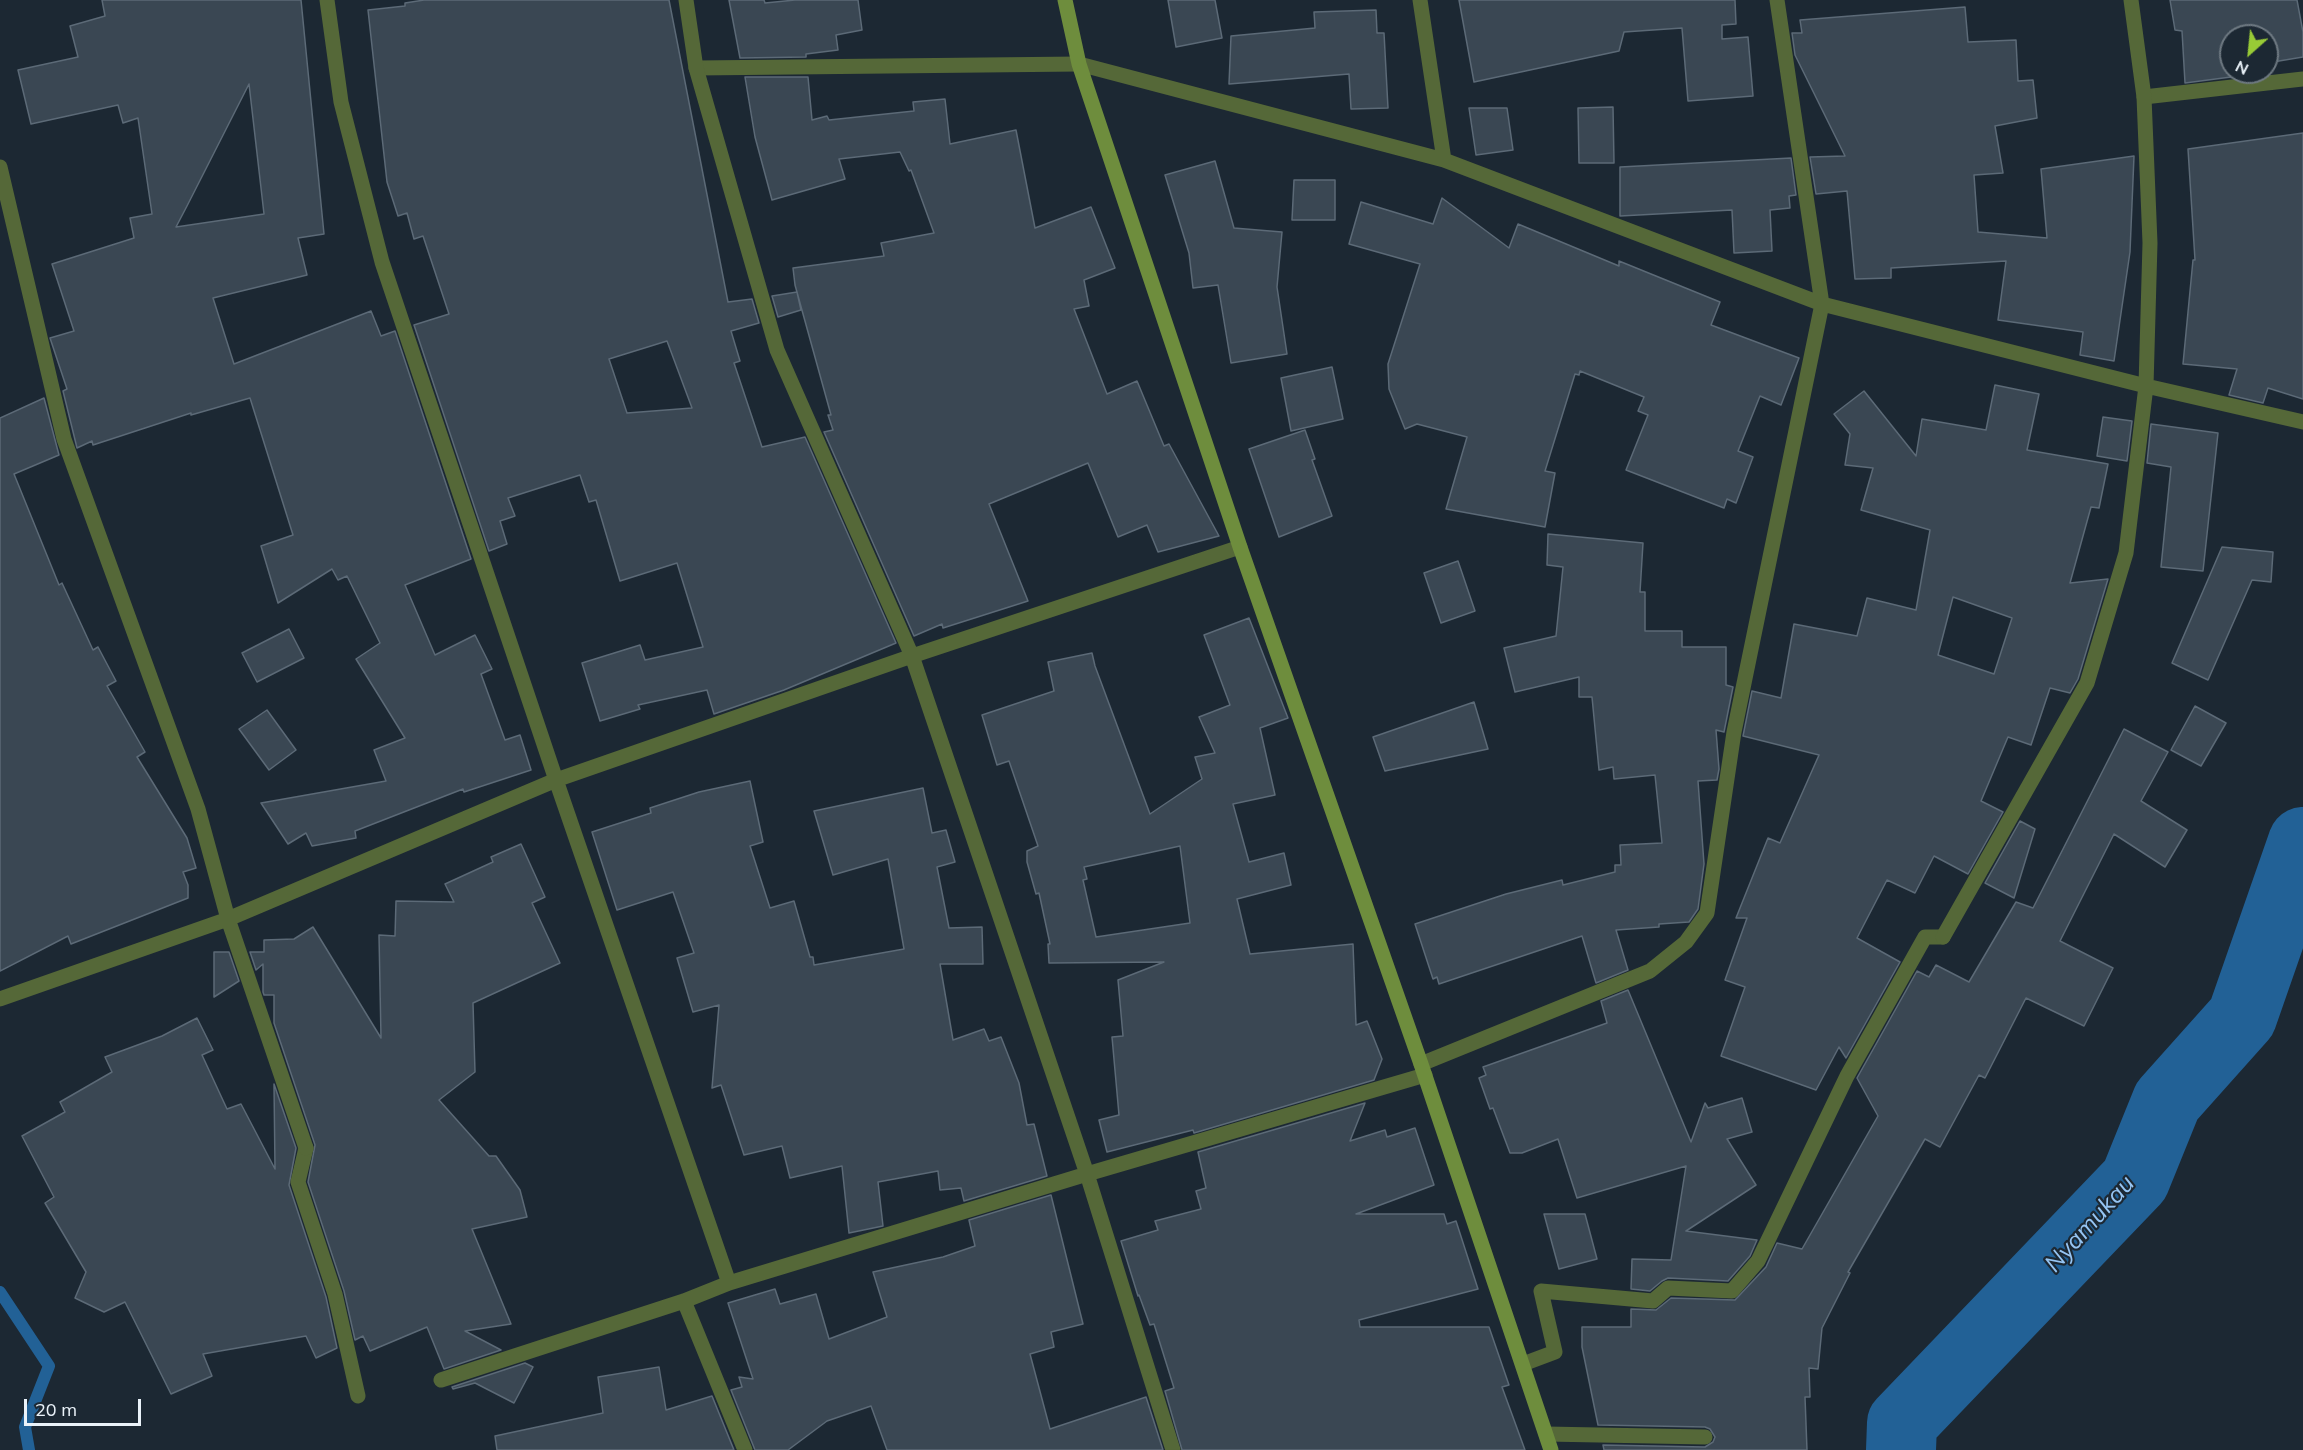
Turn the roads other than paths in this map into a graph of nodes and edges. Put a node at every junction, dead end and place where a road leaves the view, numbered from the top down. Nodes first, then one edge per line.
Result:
1 (327, 0) edge
2 (686, 0) edge
3 (1065, 0) edge
4 (1420, 0) edge
5 (1777, 0) edge
6 (2131, 0) edge
7 (1079, 64) junction
8 (696, 68) junction
9 (2303, 79) edge
10 (2144, 97) junction
11 (1444, 160) junction
12 (0, 168) edge
13 (1822, 304) junction
14 (2146, 386) junction
15 (2303, 422) edge
16 (1240, 547) junction
17 (912, 656) junction
18 (556, 780) junction
19 (228, 919) junction
20 (0, 999) edge
21 (1423, 1069) junction
22 (1087, 1174) junction
23 (729, 1283) junction
24 (684, 1300) junction
25 (1523, 1364) junction
26 (441, 1380) dead end
27 (358, 1396) dead end
28 (1546, 1434) junction
29 (1705, 1437) dead end
30 (745, 1450) edge
31 (1173, 1450) edge
32 (1551, 1450) edge

1 - 18 street
2 - 8 street
3 - 7 street
4 - 11 street
5 - 13 street
6 - 10 street
7 - 8 street
7 - 11 street
7 - 16 street
8 - 17 street
9 - 10 street
10 - 14 street
11 - 13 street
12 - 19 street
13 - 14 street
13 - 21 street
14 - 15 street
14 - 25 street
16 - 17 street
16 - 21 street
17 - 18 street
17 - 22 street
18 - 19 street
18 - 23 street
19 - 20 street
19 - 27 street
21 - 22 street
21 - 25 street
22 - 23 street
22 - 31 street
23 - 24 street
24 - 26 street
24 - 30 street
25 - 28 street
28 - 29 street
28 - 32 street

